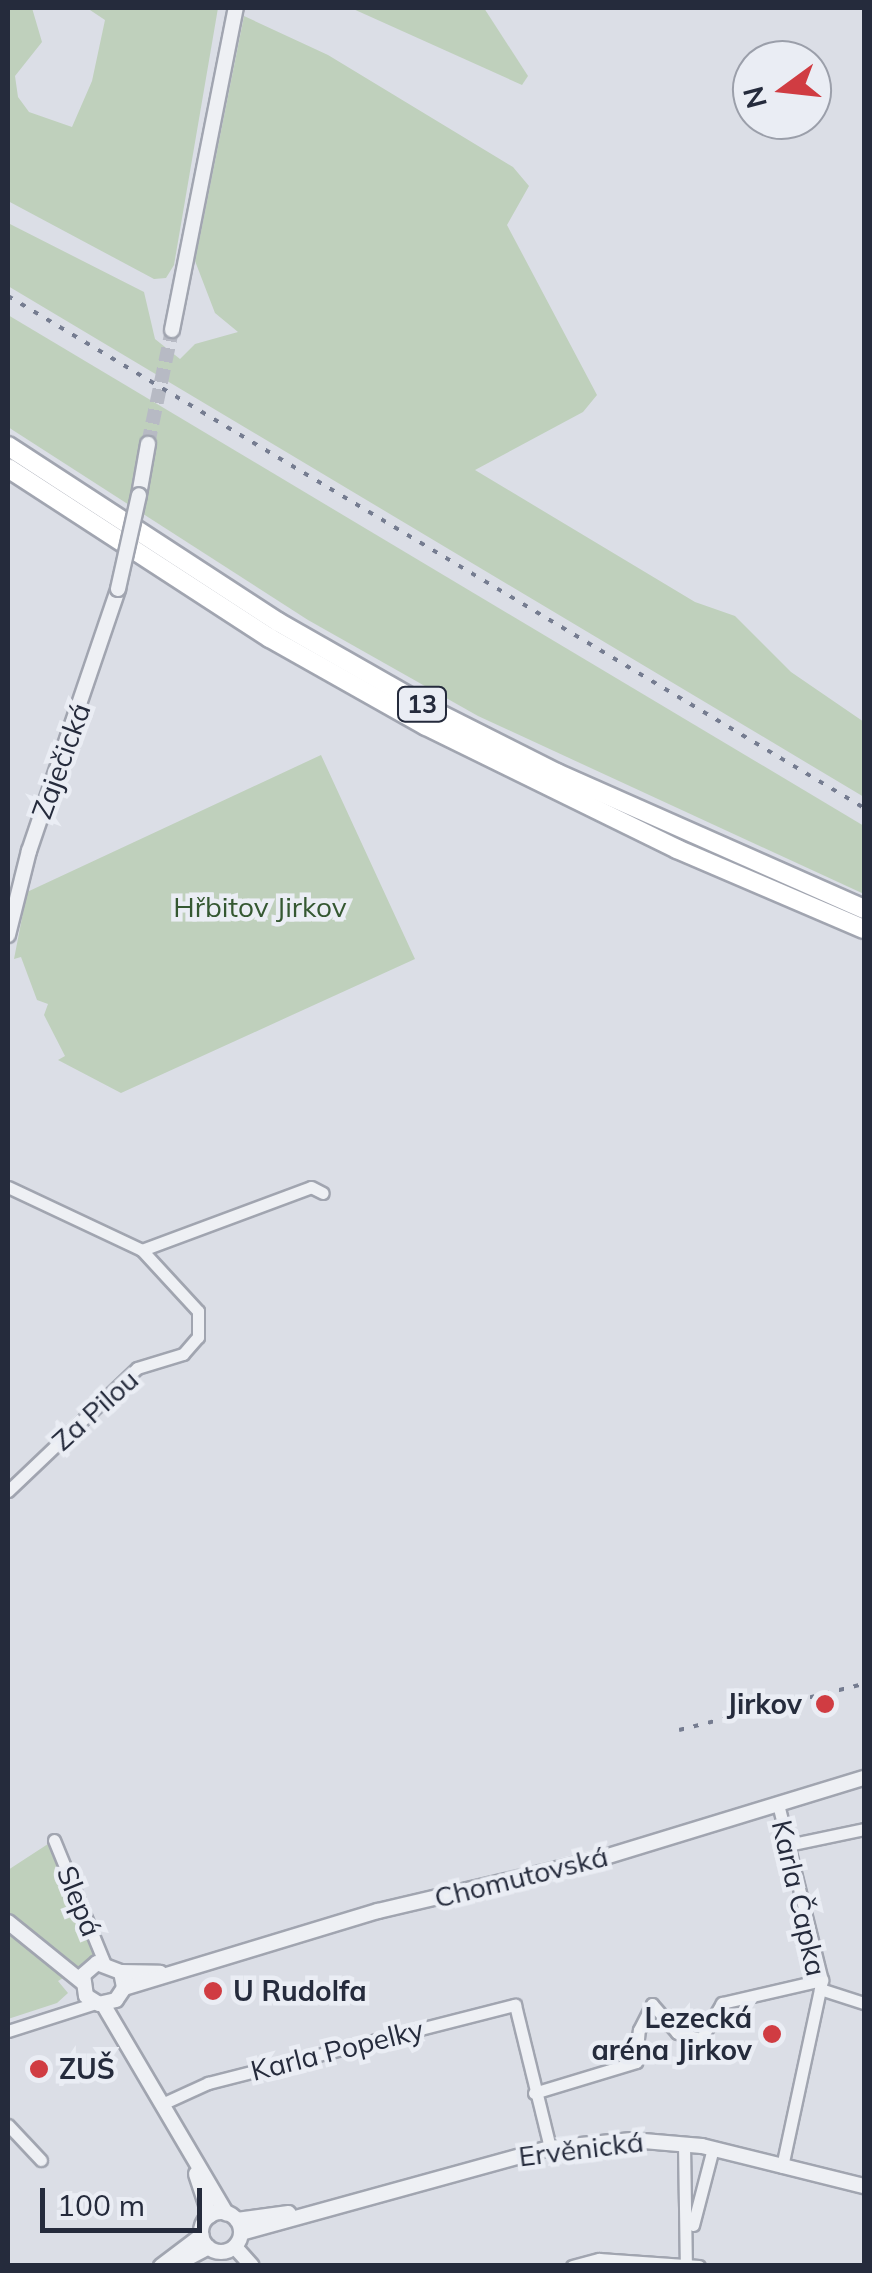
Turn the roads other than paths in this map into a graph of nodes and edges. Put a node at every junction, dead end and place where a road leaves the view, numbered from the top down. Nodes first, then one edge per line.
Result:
1 (236, 8) edge
2 (172, 330) tunnel mouth
3 (148, 444) tunnel mouth
4 (8, 446) edge
5 (8, 468) edge
6 (864, 909) edge
7 (864, 928) edge
8 (8, 934) edge
9 (8, 1187) edge
10 (323, 1193) dead end
11 (142, 1250) junction
12 (8, 1490) edge
13 (864, 1778) edge
14 (778, 1804) junction
15 (864, 1828) edge
16 (54, 1840) dead end
17 (788, 1845) junction
18 (8, 1922) edge
19 (24, 1935) junction
20 (97, 1964) junction
21 (121, 1972) junction
22 (176, 1974) junction
23 (821, 1985) junction
24 (83, 1986) junction
25 (121, 1993) junction
26 (100, 2004) junction
27 (864, 2004) edge
28 (62, 2014) junction
29 (8, 2031) edge
30 (140, 2068) junction
31 (534, 2093) junction
32 (162, 2104) junction
33 (8, 2125) edge
34 (684, 2144) junction
35 (550, 2148) junction
36 (712, 2148) junction
37 (189, 2155) junction
38 (41, 2160) dead end
39 (782, 2167) junction
40 (864, 2186) edge
41 (210, 2216) junction
42 (235, 2228) junction
43 (205, 2241) junction
44 (688, 2244) junction
45 (686, 2265) edge
46 (161, 2266) edge
47 (174, 2266) edge
48 (252, 2266) edge
49 (572, 2266) edge
50 (699, 2266) edge

1 - 2 street
3 - 8 street, Zaječická, bridge
4 - 6 highway, 13
5 - 7 highway, 13
9 - 11 street
10 - 11 street
11 - 12 street, Za Pilou
13 - 14 street, Chomutovská
14 - 17 street, Karla Čapka
14 - 22 street, Chomutovská
15 - 17 street
16 - 20 street, Slepá
17 - 23 street, Karla Čapka
18 - 19 street
19 - 20 street
19 - 24 street
20 - 21 street, Chomutovská
20 - 24 street, Chomutovská
21 - 22 street, Chomutovská
21 - 25 street
22 - 25 street, Chomutovská
23 - 27 street
23 - 31 street
23 - 39 street, Karla Čapka
24 - 26 street
24 - 28 street, Chomutovská
25 - 26 street, Chomutovská
25 - 30 street
26 - 28 street, Chomutovská
26 - 30 street
28 - 29 street, Chomutovská
30 - 32 street
31 - 32 street, Karla Popelky
31 - 35 street
32 - 37 street
33 - 38 street
34 - 35 street, Ervěnická
34 - 36 street, Ervěnická
34 - 44 street
35 - 42 street, Ervěnická
36 - 39 street, Ervěnická
36 - 44 street
37 - 41 street
37 - 42 street
39 - 40 street, Ervěnická
41 - 42 street
41 - 43 street
42 - 43 street
42 - 48 street
43 - 46 street
43 - 47 street
44 - 45 street
45 - 49 street
45 - 50 street

